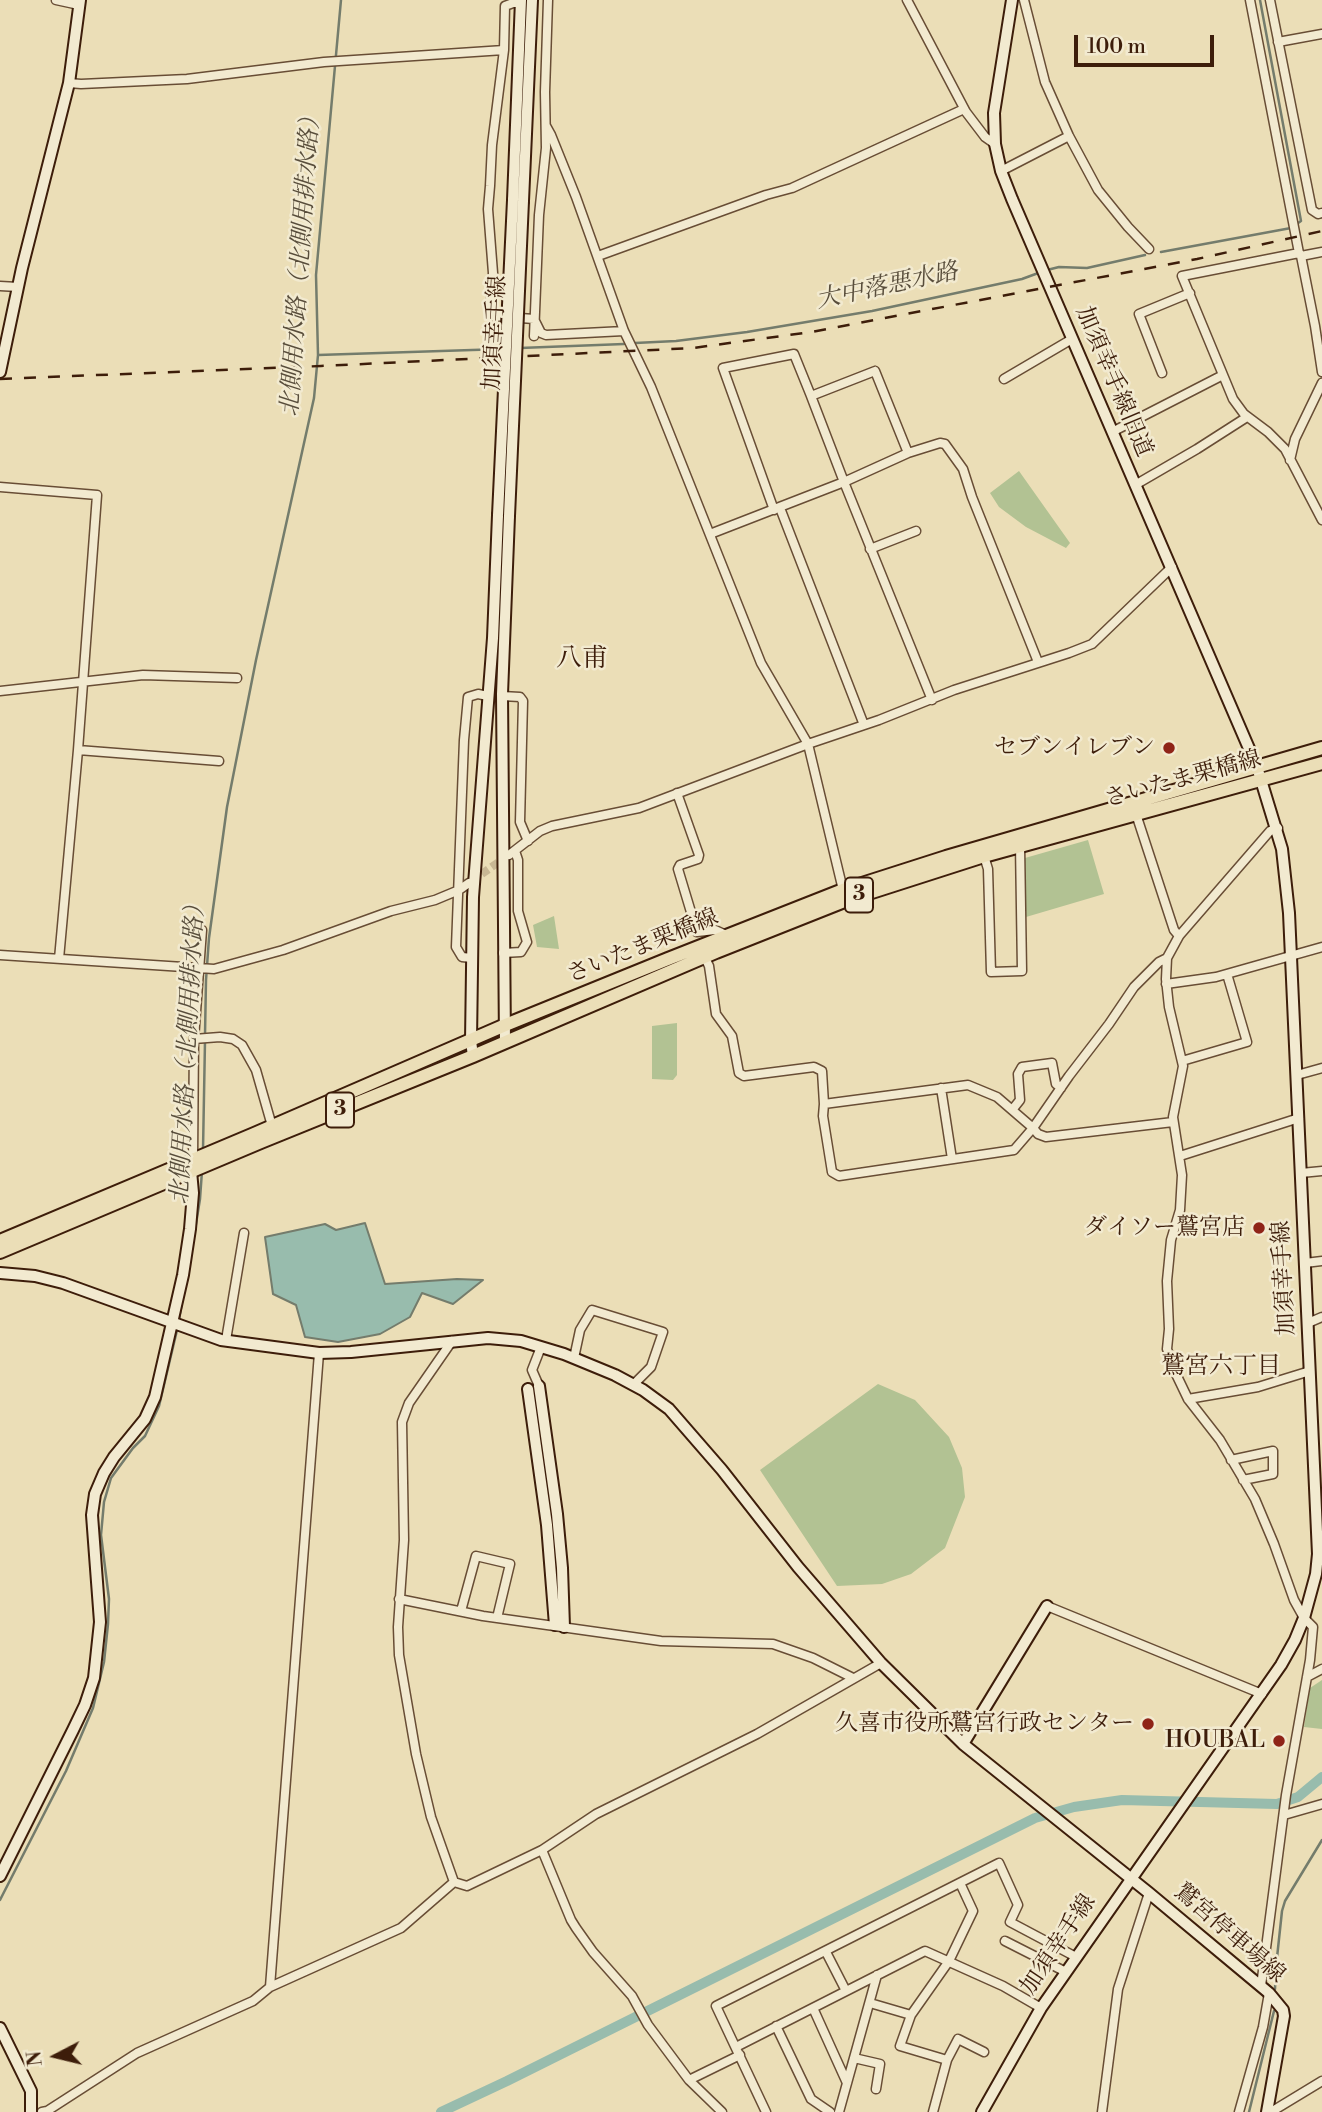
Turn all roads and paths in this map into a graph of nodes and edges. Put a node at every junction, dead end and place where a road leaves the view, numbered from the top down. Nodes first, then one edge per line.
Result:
1 (56, 0) edge
2 (548, 0) edge
3 (907, 0) edge
4 (1012, 0) edge
5 (1024, 0) edge
6 (1250, 0) edge
7 (1270, 0) edge
8 (525, 1) edge
9 (80, 2) edge
10 (1322, 34) edge
11 (1278, 41) junction
12 (504, 50) junction
13 (69, 83) junction
14 (964, 109) junction
15 (546, 126) junction
16 (1069, 136) junction
17 (995, 144) junction
18 (1001, 172) junction
19 (1322, 213) edge
20 (1149, 249) dead end
21 (1322, 252) edge
22 (1300, 254) junction
23 (598, 256) junction
24 (0, 286) edge
25 (18, 287) junction
26 (1190, 293) junction
27 (534, 319) junction
28 (1319, 325) edge
29 (624, 331) junction
30 (534, 336) dead end
31 (1072, 339) junction
32 (0, 372) edge
33 (1322, 372) edge
34 (1162, 373) dead end
35 (1223, 375) junction
36 (1004, 379) dead end
37 (1322, 383) edge
38 (811, 396) junction
39 (1247, 417) junction
40 (1112, 432) junction
41 (908, 453) junction
42 (1290, 460) junction
43 (844, 482) junction
44 (1135, 485) junction
45 (0, 487) edge
46 (777, 509) junction
47 (504, 515) junction
48 (1322, 520) edge
49 (916, 531) dead end
50 (710, 534) junction
51 (870, 549) junction
52 (1172, 567) junction
53 (1038, 663) junction
54 (237, 678) dead end
55 (83, 681) junction
56 (0, 691) edge
57 (488, 696) junction
58 (502, 696) junction
59 (932, 700) junction
60 (864, 725) junction
61 (808, 744) junction
62 (1322, 748) edge
63 (78, 750) junction
64 (219, 761) dead end
65 (1322, 763) edge
66 (1257, 767) junction
67 (1262, 780) junction
68 (677, 793) junction
69 (1136, 814) junction
70 (1278, 828) junction
71 (528, 841) junction
72 (1020, 845) junction
73 (984, 856) junction
74 (469, 883) tunnel mouth
75 (459, 890) junction
76 (843, 890) junction
77 (202, 930) dead end
78 (1179, 936) junction
79 (731, 940) junction
80 (1322, 947) edge
81 (503, 953) junction
82 (0, 955) edge
83 (1292, 957) junction
84 (472, 958) junction
85 (705, 958) junction
86 (1167, 958) junction
87 (59, 959) junction
88 (201, 968) junction
89 (1227, 974) junction
90 (1167, 984) junction
91 (503, 1026) junction
92 (194, 1039) junction
93 (471, 1041) junction
94 (505, 1042) junction
95 (473, 1056) junction
96 (1182, 1061) junction
97 (1322, 1068) edge
98 (1297, 1075) junction
99 (941, 1088) junction
100 (1061, 1088) junction
101 (824, 1104) junction
102 (1012, 1110) junction
103 (1298, 1118) junction
104 (1173, 1122) junction
105 (272, 1126) junction
106 (1033, 1128) junction
107 (1180, 1156) junction
108 (952, 1159) junction
109 (199, 1163) junction
110 (1322, 1171) edge
111 (1301, 1173) junction
112 (244, 1233) dead end
113 (0, 1241) edge
114 (0, 1252) edge
115 (1322, 1261) edge
116 (1305, 1263) junction
117 (0, 1273) edge
118 (1322, 1317) edge
119 (177, 1323) junction
120 (1308, 1323) junction
121 (226, 1340) junction
122 (453, 1340) junction
123 (541, 1347) junction
124 (319, 1353) junction
125 (574, 1358) junction
126 (1310, 1371) junction
127 (633, 1385) junction
128 (533, 1387) joint
129 (1188, 1399) junction
130 (1231, 1460) junction
131 (1243, 1480) junction
132 (1319, 1497) edge
133 (399, 1599) junction
134 (1047, 1606) joint
135 (461, 1611) junction
136 (497, 1618) junction
137 (1304, 1618) junction
138 (560, 1626) junction
139 (881, 1663) junction
140 (1322, 1669) edge
141 (1307, 1676) junction
142 (853, 1678) junction
143 (1262, 1694) junction
144 (963, 1744) junction
145 (1322, 1804) edge
146 (1284, 1812) junction
147 (542, 1850) junction
148 (0, 1876) edge
149 (1130, 1879) junction
150 (454, 1882) junction
151 (960, 1883) junction
152 (1149, 1893) junction
153 (1006, 1941) dead end
154 (826, 1951) junction
155 (1076, 1957) junction
156 (949, 1961) junction
157 (1066, 1972) junction
158 (877, 1975) junction
159 (270, 1987) junction
160 (1265, 1990) junction
161 (846, 1991) junction
162 (870, 2003) junction
163 (813, 2008) junction
164 (1041, 2008) junction
165 (911, 2015) junction
166 (776, 2026) junction
167 (0, 2028) edge
168 (738, 2051) junction
169 (984, 2052) dead end
170 (854, 2058) junction
171 (947, 2060) junction
172 (689, 2080) junction
173 (1322, 2081) edge
174 (847, 2082) junction
175 (876, 2089) dead end
176 (32, 2112) edge
177 (42, 2112) edge
178 (722, 2112) edge
179 (766, 2112) edge
180 (830, 2112) edge
181 (839, 2112) edge
182 (933, 2112) edge
183 (982, 2112) edge
184 (1102, 2112) edge
185 (1239, 2112) edge
186 (1269, 2112) edge

1 - 9 street
2 - 15 street
3 - 14 street
4 - 17 street, 加須幸手線旧道
5 - 16 street
6 - 22 street
7 - 11 street
8 - 12 street
8 - 47 street, 加須幸手線, bridge
9 - 13 street
10 - 11 street
11 - 19 street
12 - 13 street
12 - 27 street
13 - 25 street
14 - 17 street
14 - 23 street
15 - 23 street
15 - 27 street
16 - 18 street
16 - 20 street
17 - 18 street, 加須幸手線旧道
18 - 31 street, 加須幸手線旧道
21 - 22 street
22 - 26 street
22 - 28 street
23 - 29 street
24 - 25 street
25 - 32 street
26 - 34 street
26 - 35 street
27 - 29 street
27 - 30 street
28 - 33 street
29 - 50 street
31 - 36 street
31 - 40 street, 加須幸手線旧道
35 - 39 street
35 - 40 street
37 - 42 street
38 - 41 street
38 - 43 street
38 - 46 street
39 - 42 street
39 - 44 street
40 - 44 street, 加須幸手線旧道
41 - 43 street
41 - 53 street
42 - 48 street
43 - 46 street
43 - 51 street
44 - 52 street, 加須幸手線旧道
45 - 55 street
46 - 50 street
46 - 60 street
47 - 57 street, 加須幸手線
47 - 58 street, 加須幸手線
49 - 51 street
50 - 61 street
51 - 59 street
52 - 53 street
52 - 66 street, 加須幸手線旧道
53 - 59 street
54 - 55 street
55 - 56 street
55 - 63 street
57 - 75 street
57 - 84 street, 加須幸手線
58 - 71 street
58 - 81 street, 加須幸手線
59 - 60 street
60 - 61 street
61 - 68 street
61 - 76 street
62 - 66 main road, さいたま栗橋線 / 3
63 - 64 street
63 - 87 street
65 - 67 main road, さいたま栗橋線 / 3
66 - 67 street, 加須幸手線
66 - 76 main road, さいたま栗橋線 / 3
67 - 69 main road, さいたま栗橋線 / 3
67 - 70 street, 加須幸手線
68 - 71 street
68 - 79 street
69 - 72 main road, さいたま栗橋線 / 3
69 - 78 street
70 - 78 street
70 - 83 street, 加須幸手線
71 - 81 street
72 - 73 main road, さいたま栗橋線 / 3
72 - 73 street
73 - 79 main road, さいたま栗橋線 / 3
74 - 75 street
75 - 84 street
75 - 88 street
76 - 79 main road, さいたま栗橋線 / 3
77 - 88 street
78 - 86 street
79 - 85 main road, さいたま栗橋線 / 3
79 - 91 main road, さいたま栗橋線 / 3
80 - 83 street
81 - 91 street, 加須幸手線
82 - 87 street
83 - 89 street
83 - 98 street, 加須幸手線
84 - 93 street, 加須幸手線
85 - 94 main road, さいたま栗橋線 / 3
85 - 101 street
86 - 90 street
86 - 100 street
87 - 88 street
88 - 92 street
89 - 90 street
89 - 96 street
90 - 96 street
91 - 93 main road, さいたま栗橋線 / 3
91 - 94 street, 加須幸手線
92 - 105 street
92 - 109 street
93 - 95 street, 加須幸手線
93 - 105 main road, さいたま栗橋線 / 3
94 - 95 main road, さいたま栗橋線 / 3
95 - 109 main road, さいたま栗橋線 / 3
96 - 104 street
97 - 98 street
98 - 103 street, 加須幸手線
99 - 101 street
99 - 102 street
99 - 108 street
100 - 102 street
100 - 106 street
101 - 108 street
102 - 106 street
103 - 107 street
103 - 111 street, 加須幸手線
104 - 106 street
104 - 107 street
105 - 109 main road, さいたま栗橋線 / 3
106 - 108 street
107 - 129 street
109 - 113 main road, さいたま栗橋線 / 3
109 - 114 main road, さいたま栗橋線 / 3
109 - 119 street
110 - 111 street
111 - 116 street, 加須幸手線
112 - 121 street
115 - 116 street
116 - 120 street, 加須幸手線
117 - 119 street, 鷲宮停車場線
118 - 120 street
119 - 121 street, 鷲宮停車場線
119 - 148 street
120 - 126 street, 加須幸手線
121 - 124 street, 鷲宮停車場線
122 - 123 street, 鷲宮停車場線
122 - 124 street, 鷲宮停車場線
122 - 133 street
123 - 125 street, 鷲宮停車場線
123 - 128 street
124 - 159 street
125 - 127 street, 鷲宮停車場線
125 - 127 street
126 - 129 street
126 - 132 street, 加須幸手線
127 - 139 street, 鷲宮停車場線
128 - 138 street
129 - 130 street
130 - 131 street
130 - 131 street
131 - 137 street
132 - 137 street, 加須幸手線
133 - 135 street
133 - 150 street
134 - 143 street
134 - 144 street
135 - 136 street
135 - 136 street
136 - 138 street
137 - 141 street
137 - 143 street, 加須幸手線
138 - 142 street
139 - 142 street
139 - 144 street, 鷲宮停車場線
140 - 141 street
141 - 146 street
142 - 147 street
143 - 149 street, 加須幸手線
144 - 149 street, 鷲宮停車場線
145 - 146 street
146 - 160 street
147 - 150 street
147 - 172 street
149 - 152 street, 鷲宮停車場線
149 - 155 street, 加須幸手線
150 - 159 street
151 - 154 street
151 - 155 street
151 - 156 street
152 - 160 street, 鷲宮停車場線
152 - 184 street
153 - 157 street
154 - 161 street
154 - 168 street
155 - 157 street, 加須幸手線
156 - 158 street
156 - 164 street
156 - 165 street
157 - 164 street, 加須幸手線
158 - 161 street
158 - 162 street
159 - 177 street
160 - 185 street
160 - 186 street, 鷲宮停車場線
161 - 163 street
162 - 165 street
162 - 170 street
163 - 166 street
163 - 174 street
164 - 183 street, 加須幸手線
165 - 171 street
166 - 168 street
166 - 180 street
167 - 176 street
168 - 172 street
168 - 179 street
169 - 171 street
170 - 174 street
170 - 175 street
171 - 182 street
172 - 178 street
173 - 186 street
174 - 181 street

